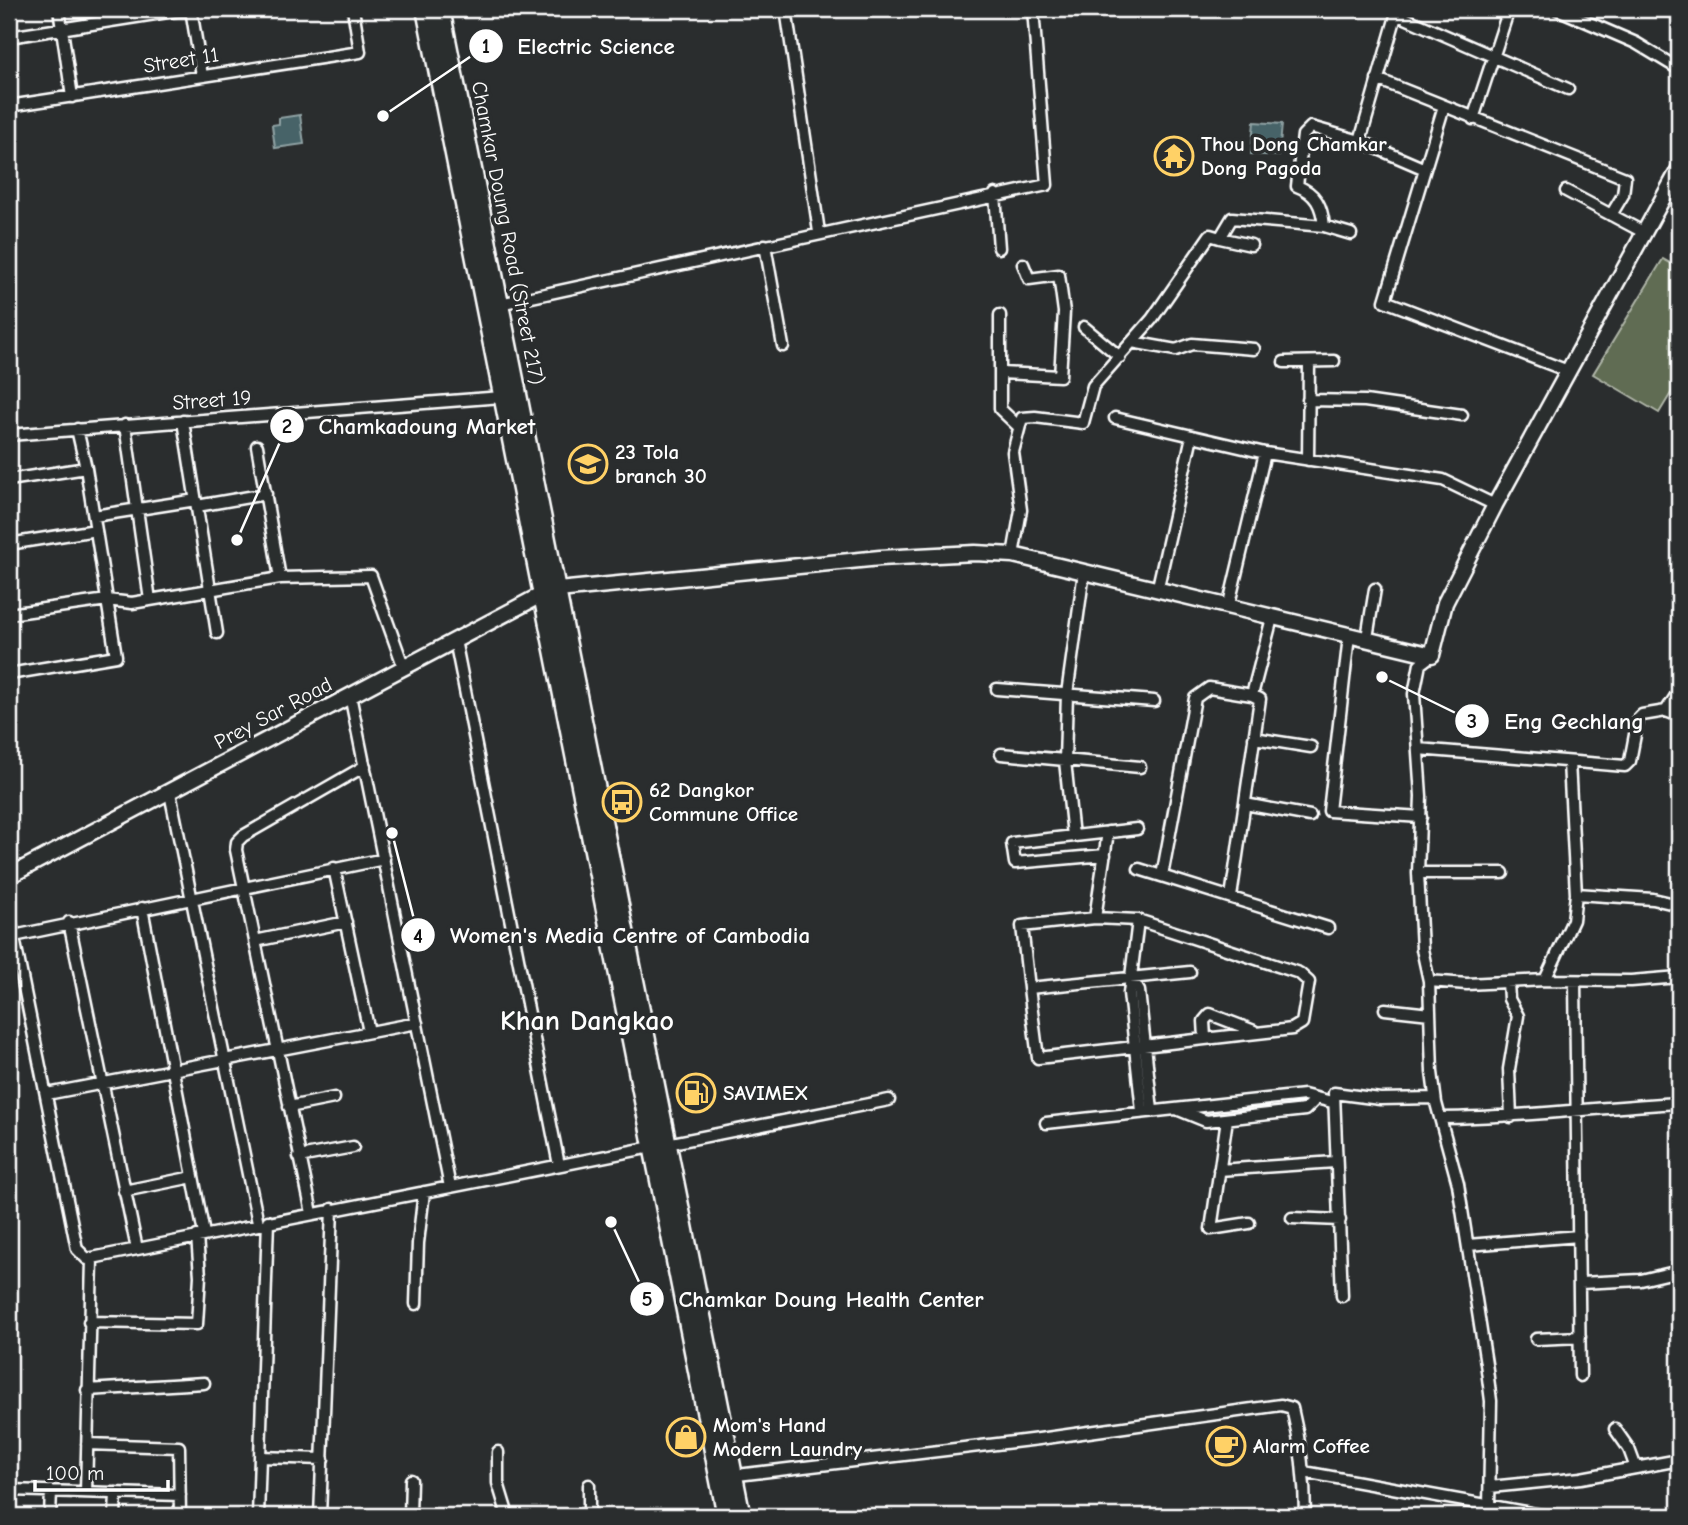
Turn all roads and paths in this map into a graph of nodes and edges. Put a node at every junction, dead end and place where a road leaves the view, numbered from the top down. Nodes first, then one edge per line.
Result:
1 (59, 9) edge
2 (189, 9) edge
3 (353, 9) edge
4 (425, 9) edge
5 (441, 9) edge
6 (786, 9) edge
7 (1033, 9) edge
8 (1509, 9) edge
9 (1557, 9) edge
10 (1397, 11) edge
11 (62, 28) junction
12 (9, 37) edge
13 (1492, 56) junction
14 (1679, 69) edge
15 (202, 76) junction
16 (1377, 79) junction
17 (1568, 89) dead end
18 (72, 97) junction
19 (1444, 106) junction
20 (9, 107) edge
21 (1473, 119) junction
22 (1360, 141) junction
23 (1425, 169) junction
24 (1679, 169) edge
25 (1566, 191) dead end
26 (995, 194) junction
27 (1611, 215) junction
28 (1324, 226) junction
29 (818, 232) junction
30 (1644, 233) junction
31 (1351, 234) dead end
32 (1220, 238) junction
33 (765, 245) junction
34 (1251, 245) dead end
35 (999, 248) dead end
36 (1023, 264) dead end
37 (492, 305) junction
38 (1000, 315) dead end
39 (1084, 327) dead end
40 (1132, 342) junction
41 (783, 346) dead end
42 (1254, 349) dead end
43 (1120, 357) junction
44 (1334, 361) dead end
45 (1284, 362) dead end
46 (1309, 362) junction
47 (1569, 371) junction
48 (1000, 373) junction
49 (502, 397) junction
50 (1308, 400) junction
51 (1462, 415) dead end
52 (1115, 418) dead end
53 (183, 421) junction
54 (125, 425) junction
55 (1018, 426) junction
56 (77, 429) junction
57 (9, 435) edge
58 (1192, 436) junction
59 (257, 446) dead end
60 (1265, 453) junction
61 (1307, 460) junction
62 (86, 468) junction
63 (9, 480) edge
64 (266, 495) junction
65 (196, 503) junction
66 (1495, 505) junction
67 (137, 509) junction
68 (94, 516) junction
69 (96, 530) junction
70 (9, 544) edge
71 (1013, 555) junction
72 (1084, 572) junction
73 (280, 578) junction
74 (1375, 589) dead end
75 (558, 590) junction
76 (211, 591) junction
77 (1157, 591) junction
78 (541, 595) junction
79 (107, 600) junction
80 (150, 600) junction
81 (1227, 608) junction
82 (9, 614) edge
83 (1272, 618) junction
84 (217, 634) dead end
85 (1349, 636) junction
86 (1367, 638) junction
87 (455, 640) junction
88 (1432, 656) junction
89 (404, 668) junction
90 (9, 674) edge
91 (997, 689) dead end
92 (1679, 691) edge
93 (1067, 694) junction
94 (351, 695) junction
95 (1252, 695) junction
96 (1154, 701) dead end
97 (1666, 711) junction
98 (1679, 716) edge
99 (1254, 738) junction
100 (1311, 747) dead end
101 (1418, 749) junction
102 (1001, 754) dead end
103 (1065, 761) junction
104 (1570, 762) junction
105 (365, 766) junction
106 (1140, 767) dead end
107 (170, 793) junction
108 (1245, 804) junction
109 (1310, 816) dead end
110 (1421, 817) junction
111 (1136, 829) dead end
112 (1108, 832) junction
113 (1073, 836) junction
114 (1105, 855) junction
115 (384, 859) junction
116 (334, 868) junction
117 (1139, 869) dead end
118 (1418, 873) junction
119 (1503, 873) dead end
120 (9, 876) edge
121 (1162, 876) junction
122 (244, 887) junction
123 (1576, 894) junction
124 (191, 897) junction
125 (1231, 897) junction
126 (1679, 905) edge
127 (142, 908) junction
128 (9, 914) edge
129 (1096, 918) junction
130 (1138, 920) junction
131 (69, 922) junction
132 (346, 922) junction
133 (1328, 928) dead end
134 (14, 936) junction
135 (255, 941) junction
136 (1189, 972) dead end
137 (1679, 977) edge
138 (1132, 979) junction
139 (1545, 980) junction
140 (1429, 981) junction
141 (1575, 981) junction
142 (1508, 982) junction
143 (1029, 988) junction
144 (1385, 1009) dead end
145 (1430, 1014) junction
146 (417, 1023) junction
147 (369, 1032) junction
148 (1258, 1032) junction
149 (1205, 1038) junction
150 (1139, 1045) junction
151 (277, 1052) junction
152 (225, 1062) junction
153 (172, 1072) junction
154 (101, 1084) junction
155 (47, 1094) junction
156 (334, 1098) dead end
157 (1435, 1098) junction
158 (889, 1100) dead end
159 (1315, 1100) junction
160 (1332, 1102) junction
161 (1679, 1103) edge
162 (289, 1107) junction
163 (1177, 1108) junction
164 (1578, 1109) junction
165 (1147, 1110) junction
166 (1511, 1117) junction
167 (1440, 1118) junction
168 (1227, 1119) junction
169 (1046, 1123) dead end
170 (660, 1145) junction
171 (354, 1147) dead end
172 (299, 1157) junction
173 (1335, 1162) junction
174 (559, 1165) junction
175 (1219, 1170) junction
176 (193, 1177) junction
177 (450, 1187) junction
178 (124, 1191) junction
179 (424, 1192) junction
180 (332, 1209) junction
181 (312, 1213) junction
182 (1292, 1218) dead end
183 (1340, 1220) junction
184 (263, 1222) junction
185 (1249, 1223) dead end
186 (201, 1235) junction
187 (1579, 1236) junction
188 (1468, 1245) junction
189 (137, 1249) junction
190 (92, 1260) junction
191 (1679, 1271) edge
192 (1580, 1283) junction
193 (1342, 1296) dead end
194 (416, 1304) dead end
195 (89, 1322) junction
196 (1580, 1337) junction
197 (1536, 1339) dead end
198 (1580, 1376) dead end
199 (204, 1383) dead end
200 (87, 1390) junction
201 (1615, 1429) dead end
202 (87, 1444) junction
203 (498, 1452) dead end
204 (260, 1457) junction
205 (323, 1459) junction
206 (1679, 1460) edge
207 (1636, 1468) junction
208 (1304, 1472) junction
209 (726, 1476) junction
210 (411, 1480) dead end
211 (589, 1485) dead end
212 (1490, 1488) junction
213 (9, 1490) edge
214 (51, 1491) junction
215 (86, 1492) junction
216 (116, 1493) junction
217 (180, 1495) junction
218 (1489, 1507) junction
219 (50, 1516) edge
220 (115, 1516) edge
221 (180, 1516) edge
222 (258, 1516) edge
223 (320, 1516) edge
224 (410, 1516) edge
225 (508, 1516) edge
226 (589, 1516) edge
227 (726, 1516) edge
228 (742, 1516) edge
229 (1305, 1516) edge
230 (1547, 1516) edge

1 - 11 street
2 - 11 street
2 - 15 street
3 - 15 street, Street 11
4 - 37 main road, Chamkar Doung Road (Street 217)
5 - 37 main road, Chamkar Doung Road (Street 217)
6 - 29 street
7 - 26 street
8 - 13 street
9 - 14 street
10 - 13 street
10 - 16 street
11 - 12 street
11 - 18 street
13 - 17 street
13 - 21 street
15 - 18 street, Street 11
16 - 19 street
16 - 22 street
18 - 20 street, Street 11
19 - 21 street
19 - 23 street
21 - 27 street
22 - 23 street
22 - 28 street
23 - 47 street
24 - 30 street
25 - 27 street
26 - 29 street
26 - 35 street
27 - 30 street
28 - 31 street
28 - 32 street
29 - 33 street
30 - 47 street
32 - 34 street
32 - 40 street
33 - 37 street
33 - 41 street
36 - 48 street
37 - 49 main road, Chamkar Doung Road (Street 217)
37 - 75 main road, Chamkar Doung Road (Street 217)
38 - 48 street
39 - 43 street
40 - 42 street
40 - 43 street
43 - 55 street
44 - 46 street
45 - 46 street
46 - 50 street
47 - 66 street
48 - 55 street
49 - 53 street, Street 19
49 - 78 main road, Chamkar Doung Road (Street 217)
50 - 51 street
50 - 61 street
52 - 58 street
53 - 54 street, Street 19
53 - 65 street
54 - 56 street, Street 19
54 - 67 street
55 - 71 street
56 - 57 street, Street 19
56 - 62 street
58 - 60 street
58 - 77 street
59 - 64 street
60 - 61 street
60 - 81 street
61 - 66 street
62 - 63 street
62 - 68 street
64 - 65 street
64 - 73 street
65 - 67 street
65 - 76 street
66 - 88 street
67 - 68 street
67 - 80 street
68 - 69 street
69 - 70 street
69 - 79 street
71 - 72 street, Prey Sar Road
71 - 75 street, Prey Sar Road
72 - 77 street, Prey Sar Road
72 - 93 street
73 - 76 street
73 - 89 street
74 - 86 street
75 - 78 street, Prey Sar Road
75 - 170 main road, Chamkar Doung Road (Street 217)
76 - 80 street
76 - 84 street
77 - 81 street, Prey Sar Road
78 - 87 street, Prey Sar Road
78 - 170 main road, Chamkar Doung Road (Street 217)
79 - 80 street
79 - 82 street
79 - 90 street
81 - 83 street, Prey Sar Road
83 - 85 street, Prey Sar Road
83 - 95 street
85 - 86 street, Prey Sar Road
85 - 110 street
86 - 88 street, Prey Sar Road
87 - 89 street, Prey Sar Road
87 - 174 street
88 - 101 street
89 - 94 street, Prey Sar Road
91 - 93 street
92 - 97 street
93 - 96 street
93 - 103 street
94 - 105 street
94 - 107 street, Prey Sar Road
95 - 99 street
95 - 121 street
97 - 98 street
97 - 104 street
99 - 100 street
99 - 108 street
101 - 104 street
101 - 110 street
102 - 103 street
103 - 106 street
103 - 113 street
104 - 123 street
105 - 115 street
105 - 122 street
107 - 120 street, Prey Sar Road
107 - 124 street
108 - 109 street
108 - 125 street
110 - 118 street
111 - 112 street
112 - 113 street
112 - 114 street
113 - 114 street
114 - 129 street
115 - 116 street
115 - 146 street
116 - 122 street
116 - 132 street
117 - 121 street
118 - 119 street
118 - 140 street
121 - 125 street
122 - 124 street
122 - 135 street
123 - 126 street
123 - 139 street
124 - 127 street
124 - 152 street
125 - 133 street
127 - 131 street
127 - 153 street
128 - 134 street
129 - 130 street
129 - 143 street
130 - 138 street
130 - 148 street
131 - 134 street
131 - 154 street
132 - 135 street
132 - 147 street
134 - 155 street
135 - 151 street
136 - 138 street
137 - 141 street
138 - 143 street
138 - 150 street
139 - 141 street
139 - 142 street
140 - 142 street
140 - 145 street
141 - 164 street
142 - 166 street
143 - 150 street
144 - 145 street
145 - 157 street
146 - 147 street
146 - 177 street
147 - 151 street
148 - 149 street
148 - 149 street
149 - 150 street
150 - 165 street
151 - 152 street
151 - 162 street
152 - 153 street
152 - 184 street
153 - 154 street
153 - 176 street
154 - 155 street
154 - 178 street
155 - 190 street
156 - 162 street
157 - 160 street
157 - 167 street
158 - 170 street
159 - 160 street
159 - 163 street
159 - 168 street
160 - 173 street
161 - 164 street
162 - 172 street
163 - 165 street
163 - 168 street
164 - 166 street
164 - 187 street
165 - 169 street
166 - 167 street
167 - 188 street
168 - 175 street
170 - 174 street
170 - 209 main road
171 - 172 street
172 - 181 street
173 - 175 street
173 - 183 street
174 - 177 street
175 - 185 street
176 - 178 street
176 - 186 street
177 - 179 street
178 - 189 street
179 - 180 street
179 - 194 street
180 - 181 street
180 - 205 street
181 - 184 street
182 - 183 street
183 - 193 street
184 - 186 street
184 - 204 street
186 - 189 street
186 - 195 street
187 - 188 street
187 - 192 street
188 - 212 street
189 - 190 street
190 - 195 street
191 - 192 street
192 - 196 street
195 - 200 street
196 - 197 street
196 - 198 street
199 - 200 street
200 - 202 street
201 - 207 street
202 - 215 street
202 - 217 street
203 - 225 street
204 - 205 street
204 - 222 street
205 - 223 street
206 - 207 street
207 - 212 street
208 - 209 street
208 - 218 street
208 - 229 street
209 - 227 main road
209 - 228 main road
210 - 224 street
211 - 226 street
212 - 218 street
213 - 214 street
214 - 215 street
214 - 219 street
215 - 216 street
216 - 217 street
216 - 220 street
217 - 221 street
218 - 230 street

